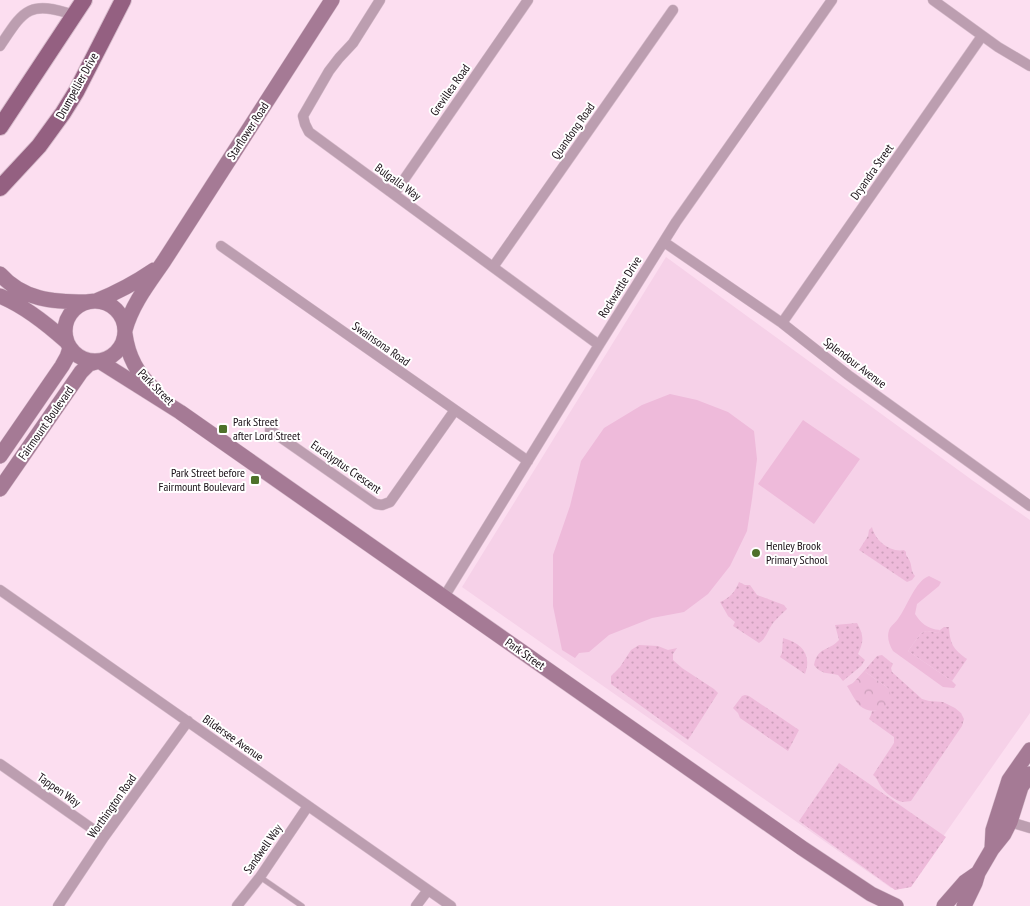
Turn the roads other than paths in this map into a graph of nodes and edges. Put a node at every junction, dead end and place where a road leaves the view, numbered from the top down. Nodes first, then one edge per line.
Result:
1 (84, 0) edge
2 (123, 0) edge
3 (332, 0) edge
4 (380, 0) edge
5 (528, 0) edge
6 (832, 0) edge
7 (933, 0) edge
8 (673, 10) dead end
9 (74, 15) junction
10 (982, 36) junction
11 (0, 46) edge
12 (1030, 66) edge
13 (0, 127) edge
14 (0, 188) edge
15 (394, 194) junction
16 (664, 242) junction
17 (221, 246) dead end
18 (164, 261) junction
19 (494, 267) junction
20 (0, 274) edge
21 (0, 296) edge
22 (92, 302) junction
23 (782, 323) junction
24 (125, 331) junction
25 (68, 345) junction
26 (598, 345) junction
27 (98, 361) junction
28 (455, 410) junction
29 (180, 412) junction
30 (270, 430) dead end
31 (0, 456) edge
32 (528, 461) junction
33 (0, 489) edge
34 (1030, 506) edge
35 (0, 590) edge
36 (444, 597) junction
37 (188, 722) junction
38 (1030, 750) edge
39 (0, 764) edge
40 (1030, 774) edge
41 (308, 806) junction
42 (1010, 822) junction
43 (1030, 828) edge
44 (104, 837) junction
45 (992, 849) junction
46 (978, 873) junction
47 (260, 876) junction
48 (428, 890) junction
49 (871, 894) junction
50 (58, 906) edge
51 (237, 906) edge
52 (302, 906) edge
53 (416, 906) edge
54 (451, 906) edge
55 (882, 906) edge
56 (896, 906) edge
57 (944, 906) edge
58 (964, 906) edge

1 - 9 main road
2 - 14 main road, Drumpellier Drive
3 - 18 street, Starflower Road
4 - 15 street, Bulgalla Way
5 - 15 street, Grevillea Road
6 - 16 street, Rockwattle Drive
7 - 10 street
8 - 19 street, Quandong Road
9 - 11 street
9 - 13 main road
10 - 12 street
10 - 23 street, Dryandra Street
15 - 19 street, Bulgalla Way
16 - 23 street, Splendour Avenue
16 - 26 street, Rockwattle Drive
17 - 28 street, Swainsona Road
18 - 22 street, Starflower Road
18 - 24 street, Starflower Road
19 - 26 street, Bulgalla Way
20 - 22 street
21 - 25 street
22 - 24 street
22 - 25 street
23 - 34 street, Splendour Avenue
24 - 27 street
24 - 29 street, Park Street
25 - 27 street
25 - 31 street, Fairmount Boulevard
26 - 32 street, Rockwattle Drive
27 - 29 street, Park Street
27 - 33 street, Fairmount Boulevard
28 - 30 street, Eucalyptus Crescent
28 - 32 street, Swainsona Road
29 - 36 street, Park Street
32 - 36 street, Rockwattle Drive
35 - 37 street, Bildersee Avenue
36 - 49 street, Park Street
37 - 41 street, Bildersee Avenue
37 - 44 street, Worthington Road
38 - 45 street
39 - 44 street, Tappen Way
40 - 42 street
41 - 47 street, Sandwell Way
41 - 48 street, Bildersee Avenue
42 - 43 street
42 - 45 street
44 - 50 street, Worthington Road
45 - 46 street
46 - 57 street
46 - 58 street
47 - 51 street, Sandwell Way
47 - 52 lane
48 - 53 street
48 - 54 street, Bildersee Avenue
49 - 55 street, Park Street
49 - 56 street, Park Street

